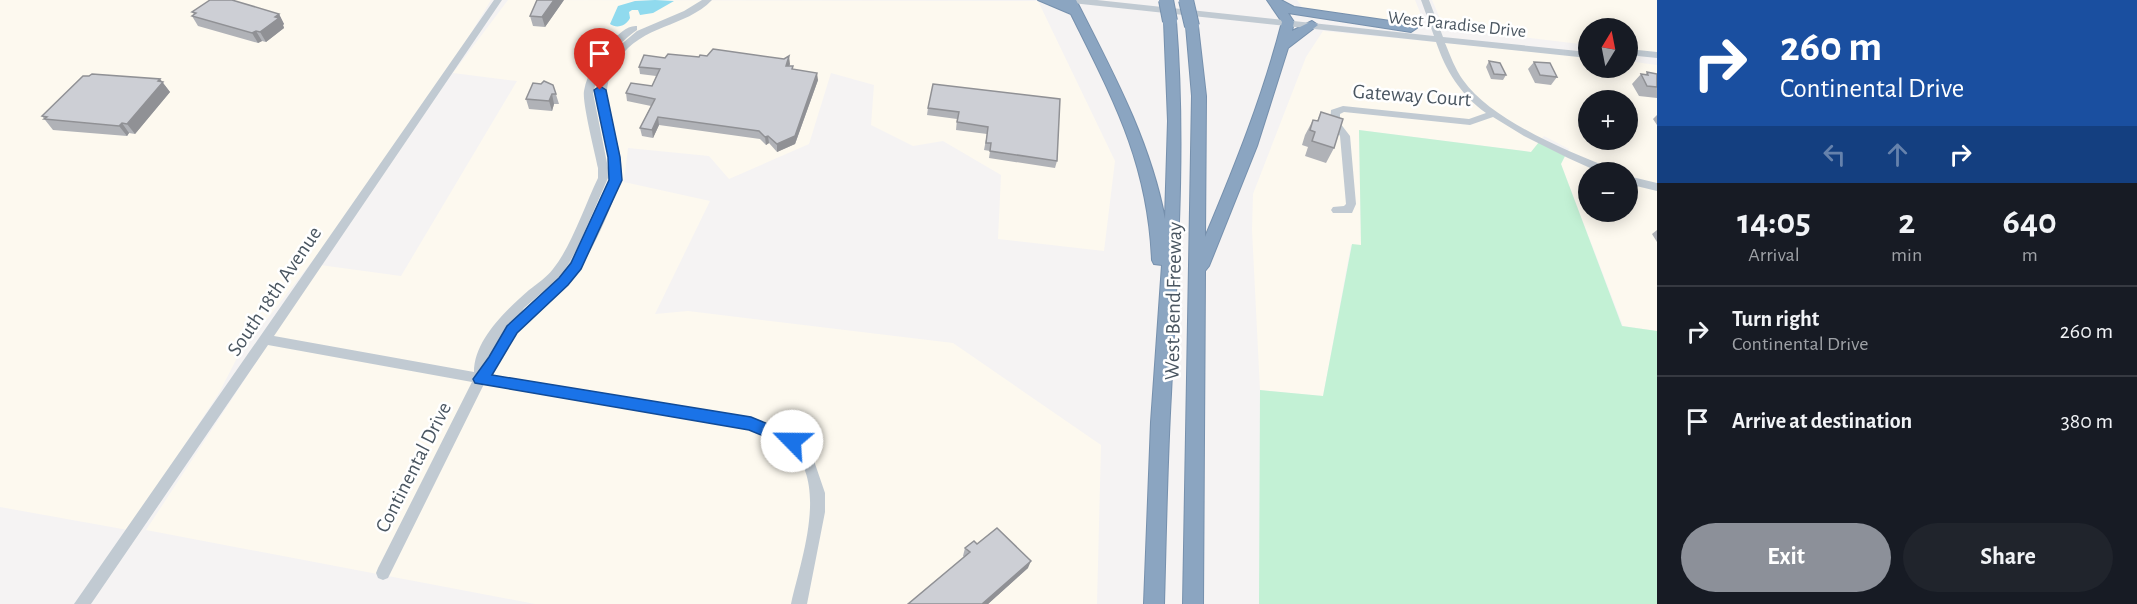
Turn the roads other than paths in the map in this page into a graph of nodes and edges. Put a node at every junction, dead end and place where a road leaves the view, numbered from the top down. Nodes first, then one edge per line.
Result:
1 (498, 0) edge
2 (696, 0) edge
3 (708, 0) edge
4 (1044, 0) edge
5 (1137, 0) edge
6 (1166, 0) edge
7 (1186, 0) edge
8 (1273, 0) edge
9 (1425, 0) edge
10 (1072, 4) edge
11 (1286, 19) junction
12 (1312, 25) junction
13 (1411, 28) junction
14 (1439, 35) junction
15 (1283, 46) junction
16 (1578, 46) edge
17 (1578, 54) edge
18 (1638, 54) edge
19 (1657, 55) edge
20 (1638, 56) edge
21 (1657, 62) edge
22 (1492, 114) junction
23 (1588, 162) edge
24 (1638, 182) edge
25 (1657, 187) edge
26 (1337, 210) dead end
27 (1197, 275) junction
28 (264, 339) junction
29 (480, 379) junction
30 (1160, 423) junction
31 (383, 573) dead end
32 (82, 604) edge
33 (799, 604) edge
34 (1154, 604) edge
35 (1193, 604) edge

1 - 28 street, South 18th Avenue
2 - 29 street, Continental Drive
3 - 29 street, Continental Drive
4 - 10 highway
5 - 11 street, West Paradise Drive
6 - 30 highway, West Bend Freeway, bridge
7 - 27 highway, West Bend Freeway, bridge
8 - 11 highway
8 - 13 highway
9 - 14 street
10 - 11 street, West Paradise Drive
10 - 30 highway
11 - 12 street, West Paradise Drive
11 - 13 street, West Paradise Drive
11 - 15 highway
12 - 14 street, West Paradise Drive
12 - 15 highway
13 - 14 street, West Paradise Drive
14 - 16 street, West Paradise Drive
14 - 17 street, West Paradise Drive
14 - 22 street
15 - 27 highway
18 - 19 street
20 - 21 street
22 - 23 street
22 - 26 street, Gateway Court
24 - 25 street
27 - 35 highway, West Bend Freeway
28 - 29 street
28 - 32 street, South 18th Avenue
29 - 31 street, Continental Drive
29 - 33 street
30 - 34 highway, West Bend Freeway

